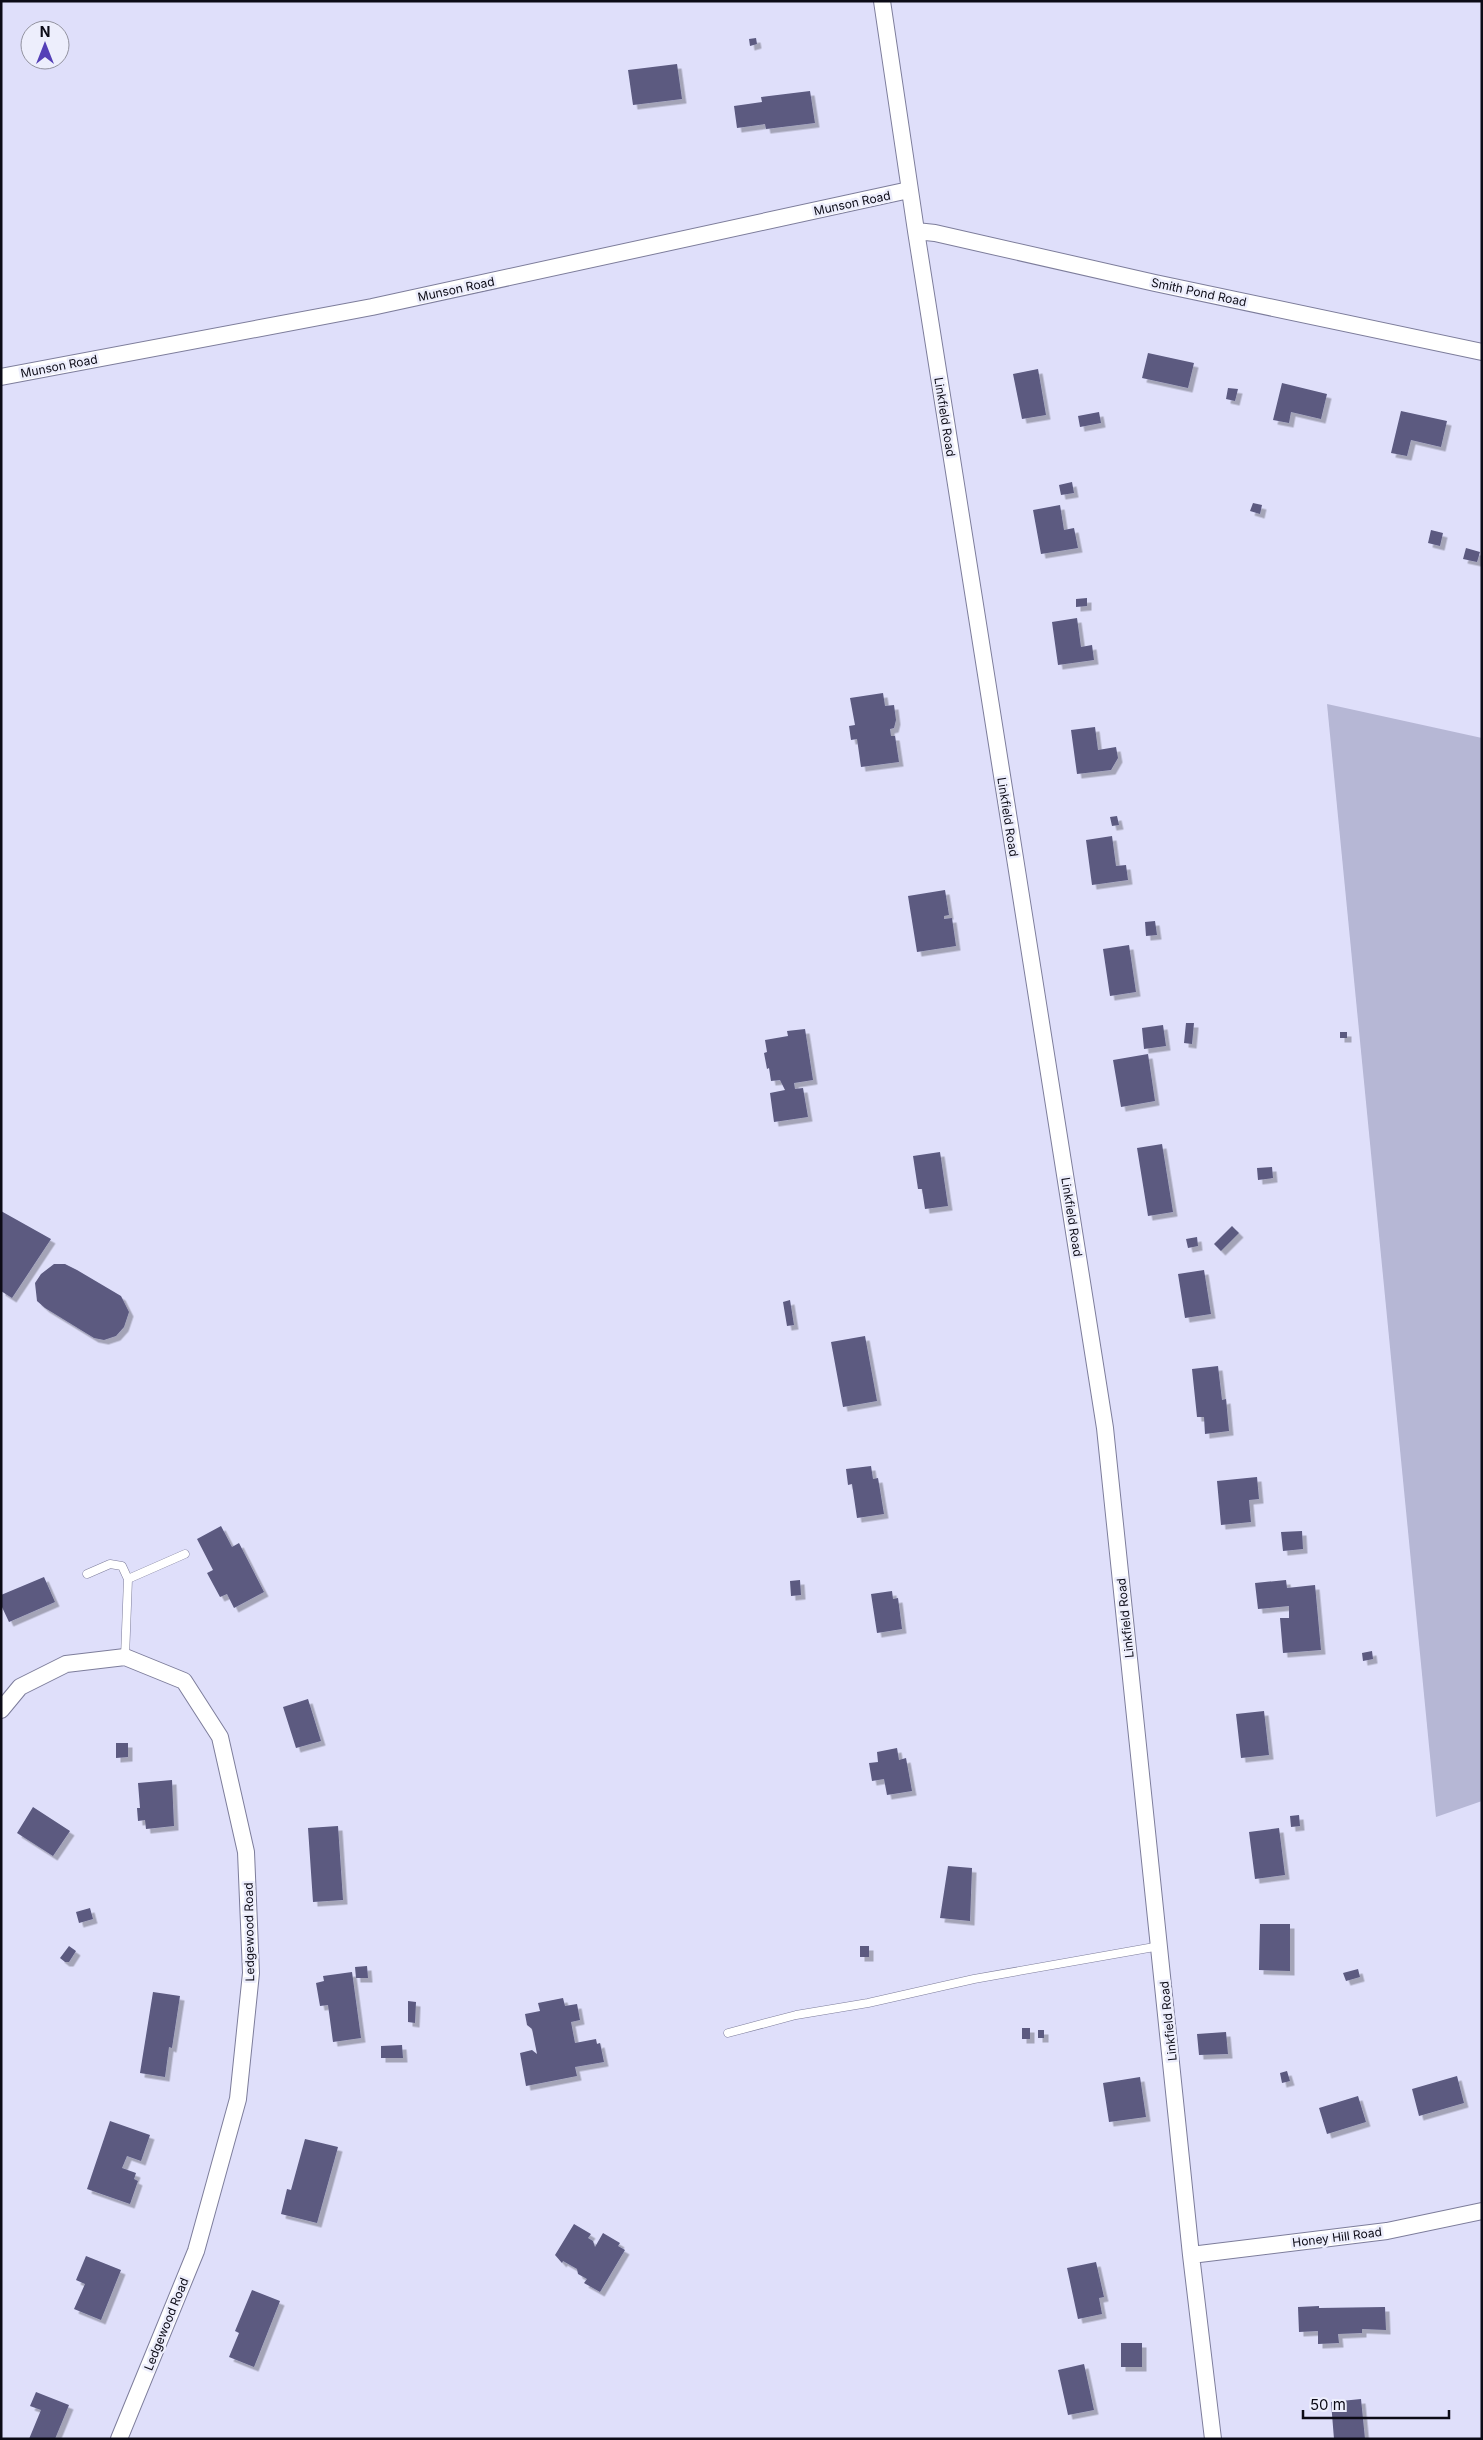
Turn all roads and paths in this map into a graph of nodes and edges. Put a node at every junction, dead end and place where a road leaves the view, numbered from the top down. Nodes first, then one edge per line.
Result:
1 (882, 1) edge
2 (909, 190) junction
3 (916, 231) junction
4 (1482, 352) edge
5 (1, 377) edge
6 (185, 1554) dead end
7 (87, 1574) dead end
8 (128, 1579) junction
9 (125, 1657) junction
10 (1, 1710) edge
11 (1160, 1946) junction
12 (728, 2033) dead end
13 (1482, 2211) edge
14 (1191, 2255) junction
15 (119, 2439) edge
16 (1214, 2439) edge

1 - 2 street, Linkfield Road
2 - 3 street, Linkfield Road
2 - 5 street, Munson Road
3 - 4 street, Smith Pond Road
3 - 11 street, Linkfield Road
6 - 8 lane
7 - 8 lane
8 - 9 lane
9 - 10 street, Ledgewood Road
9 - 15 street, Ledgewood Road
11 - 12 lane
11 - 14 street, Linkfield Road
13 - 14 street, Honey Hill Road
14 - 16 street, Linkfield Road

